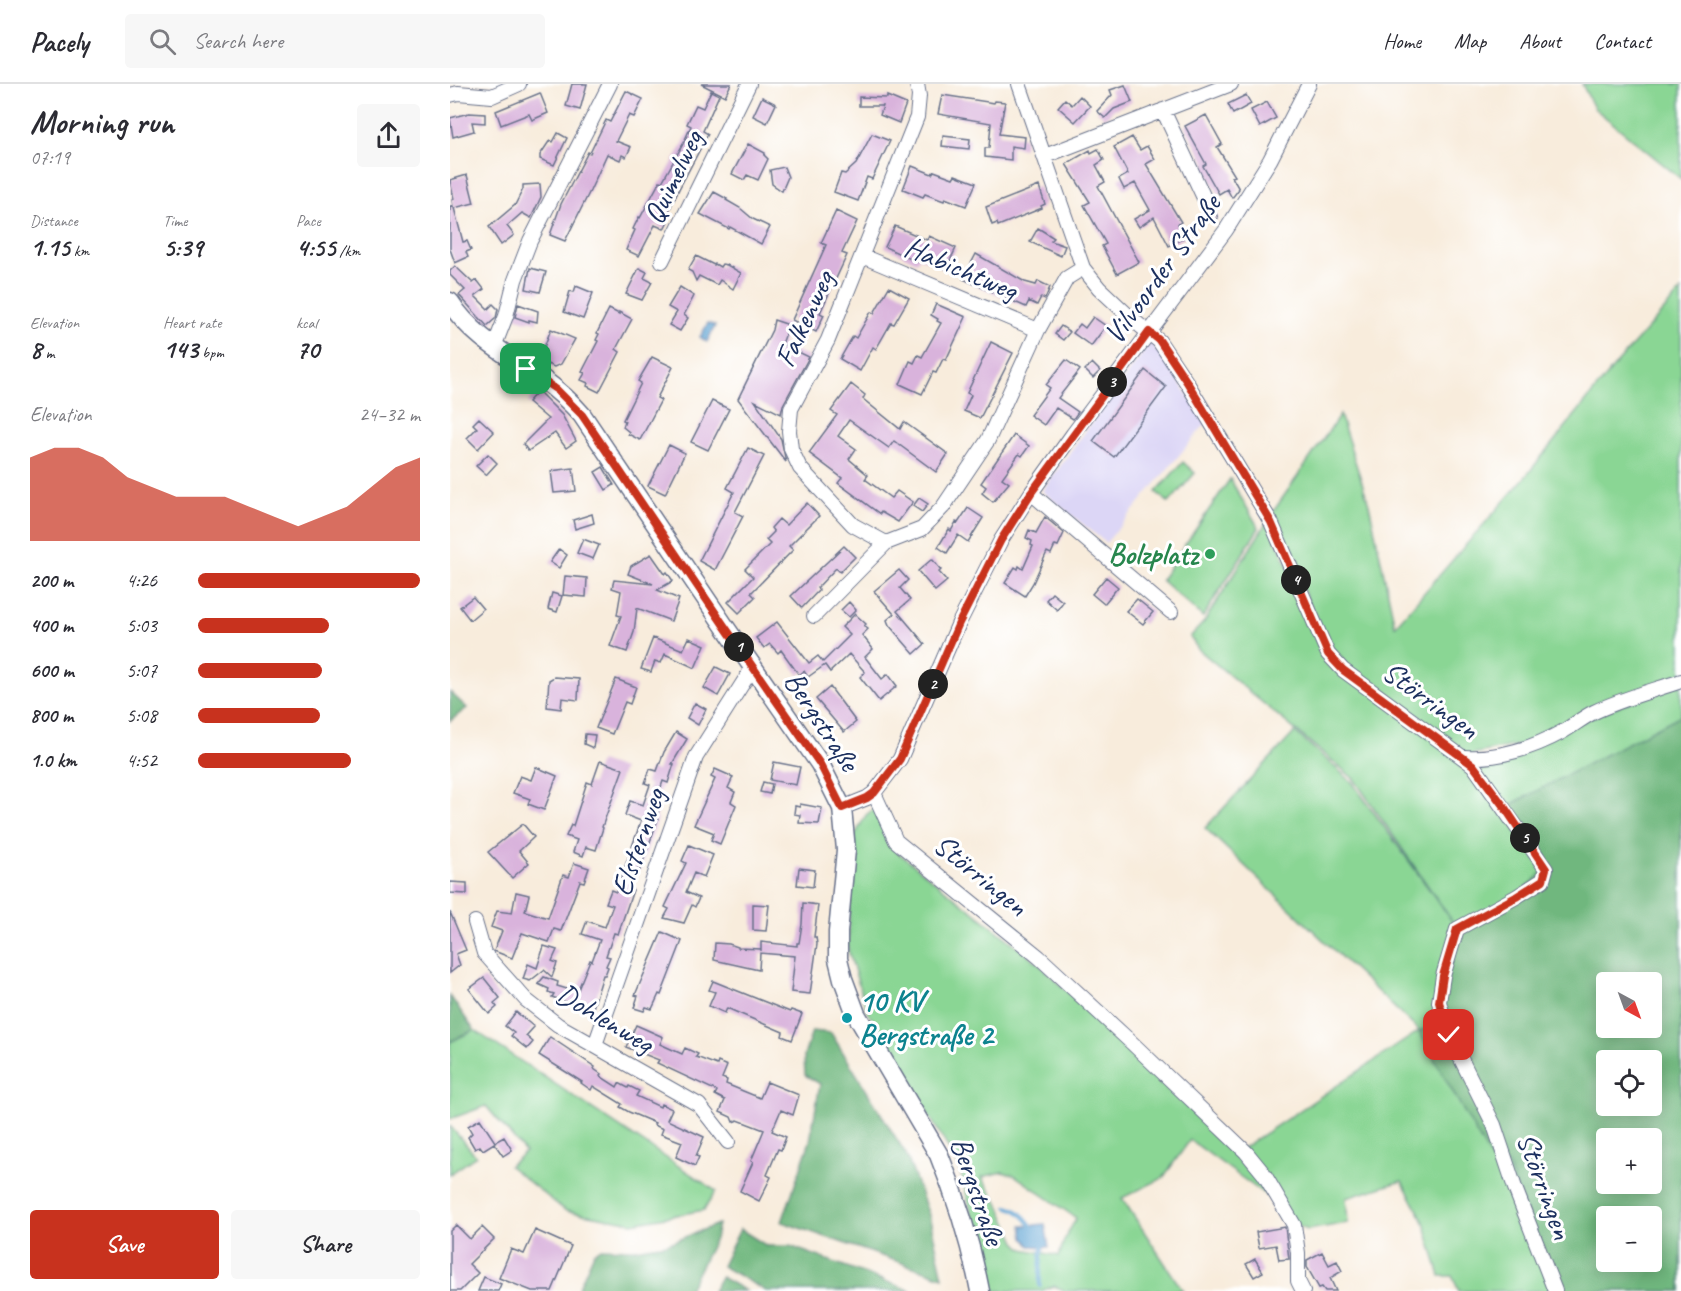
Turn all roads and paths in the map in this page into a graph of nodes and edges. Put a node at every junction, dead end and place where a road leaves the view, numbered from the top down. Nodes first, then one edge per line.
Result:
1 (519, 84) edge
2 (610, 84) edge
3 (749, 84) edge
4 (917, 84) edge
5 (1019, 84) edge
6 (1231, 84) edge
7 (1309, 84) edge
8 (456, 90) edge
9 (1163, 110) junction
10 (1045, 156) junction
11 (1205, 200) dead end
12 (862, 256) junction
13 (662, 261) dead end
14 (1083, 268) junction
15 (450, 302) edge
16 (1038, 330) junction
17 (1149, 332) junction
18 (494, 347) junction
19 (1031, 493) junction
20 (886, 543) junction
21 (1171, 612) dead end
22 (814, 616) dead end
23 (753, 667) junction
24 (1681, 681) edge
25 (1465, 757) junction
26 (874, 793) junction
27 (842, 808) junction
28 (475, 922) dead end
29 (595, 1045) junction
30 (729, 1142) dead end
31 (980, 1291) edge
32 (1303, 1291) edge
33 (1555, 1291) edge

1 - 8 street
2 - 18 street
3 - 13 street, Quimelweg
4 - 12 street, Falkenweg
5 - 10 street
6 - 9 street
7 - 17 street, Vilvoorder Straße
9 - 10 street
9 - 11 street
10 - 14 street
12 - 16 street, Habichtweg
12 - 20 street, Falkenweg
14 - 16 street
14 - 17 street, Störringen
15 - 18 street, Bergstraße
16 - 20 street
17 - 19 street, Vilvoorder Straße
17 - 25 street, Störringen
18 - 23 street, Bergstraße
19 - 21 street
19 - 26 street, Vilvoorder Straße
20 - 22 street
23 - 27 street, Bergstraße
23 - 29 street, Elsternweg
24 - 25 street
25 - 33 street, Störringen
26 - 27 street, Vilvoorder Straße
26 - 32 street, Störringen
27 - 31 street, Bergstraße
28 - 29 street, Dohlenweg
29 - 30 street, Dohlenweg

